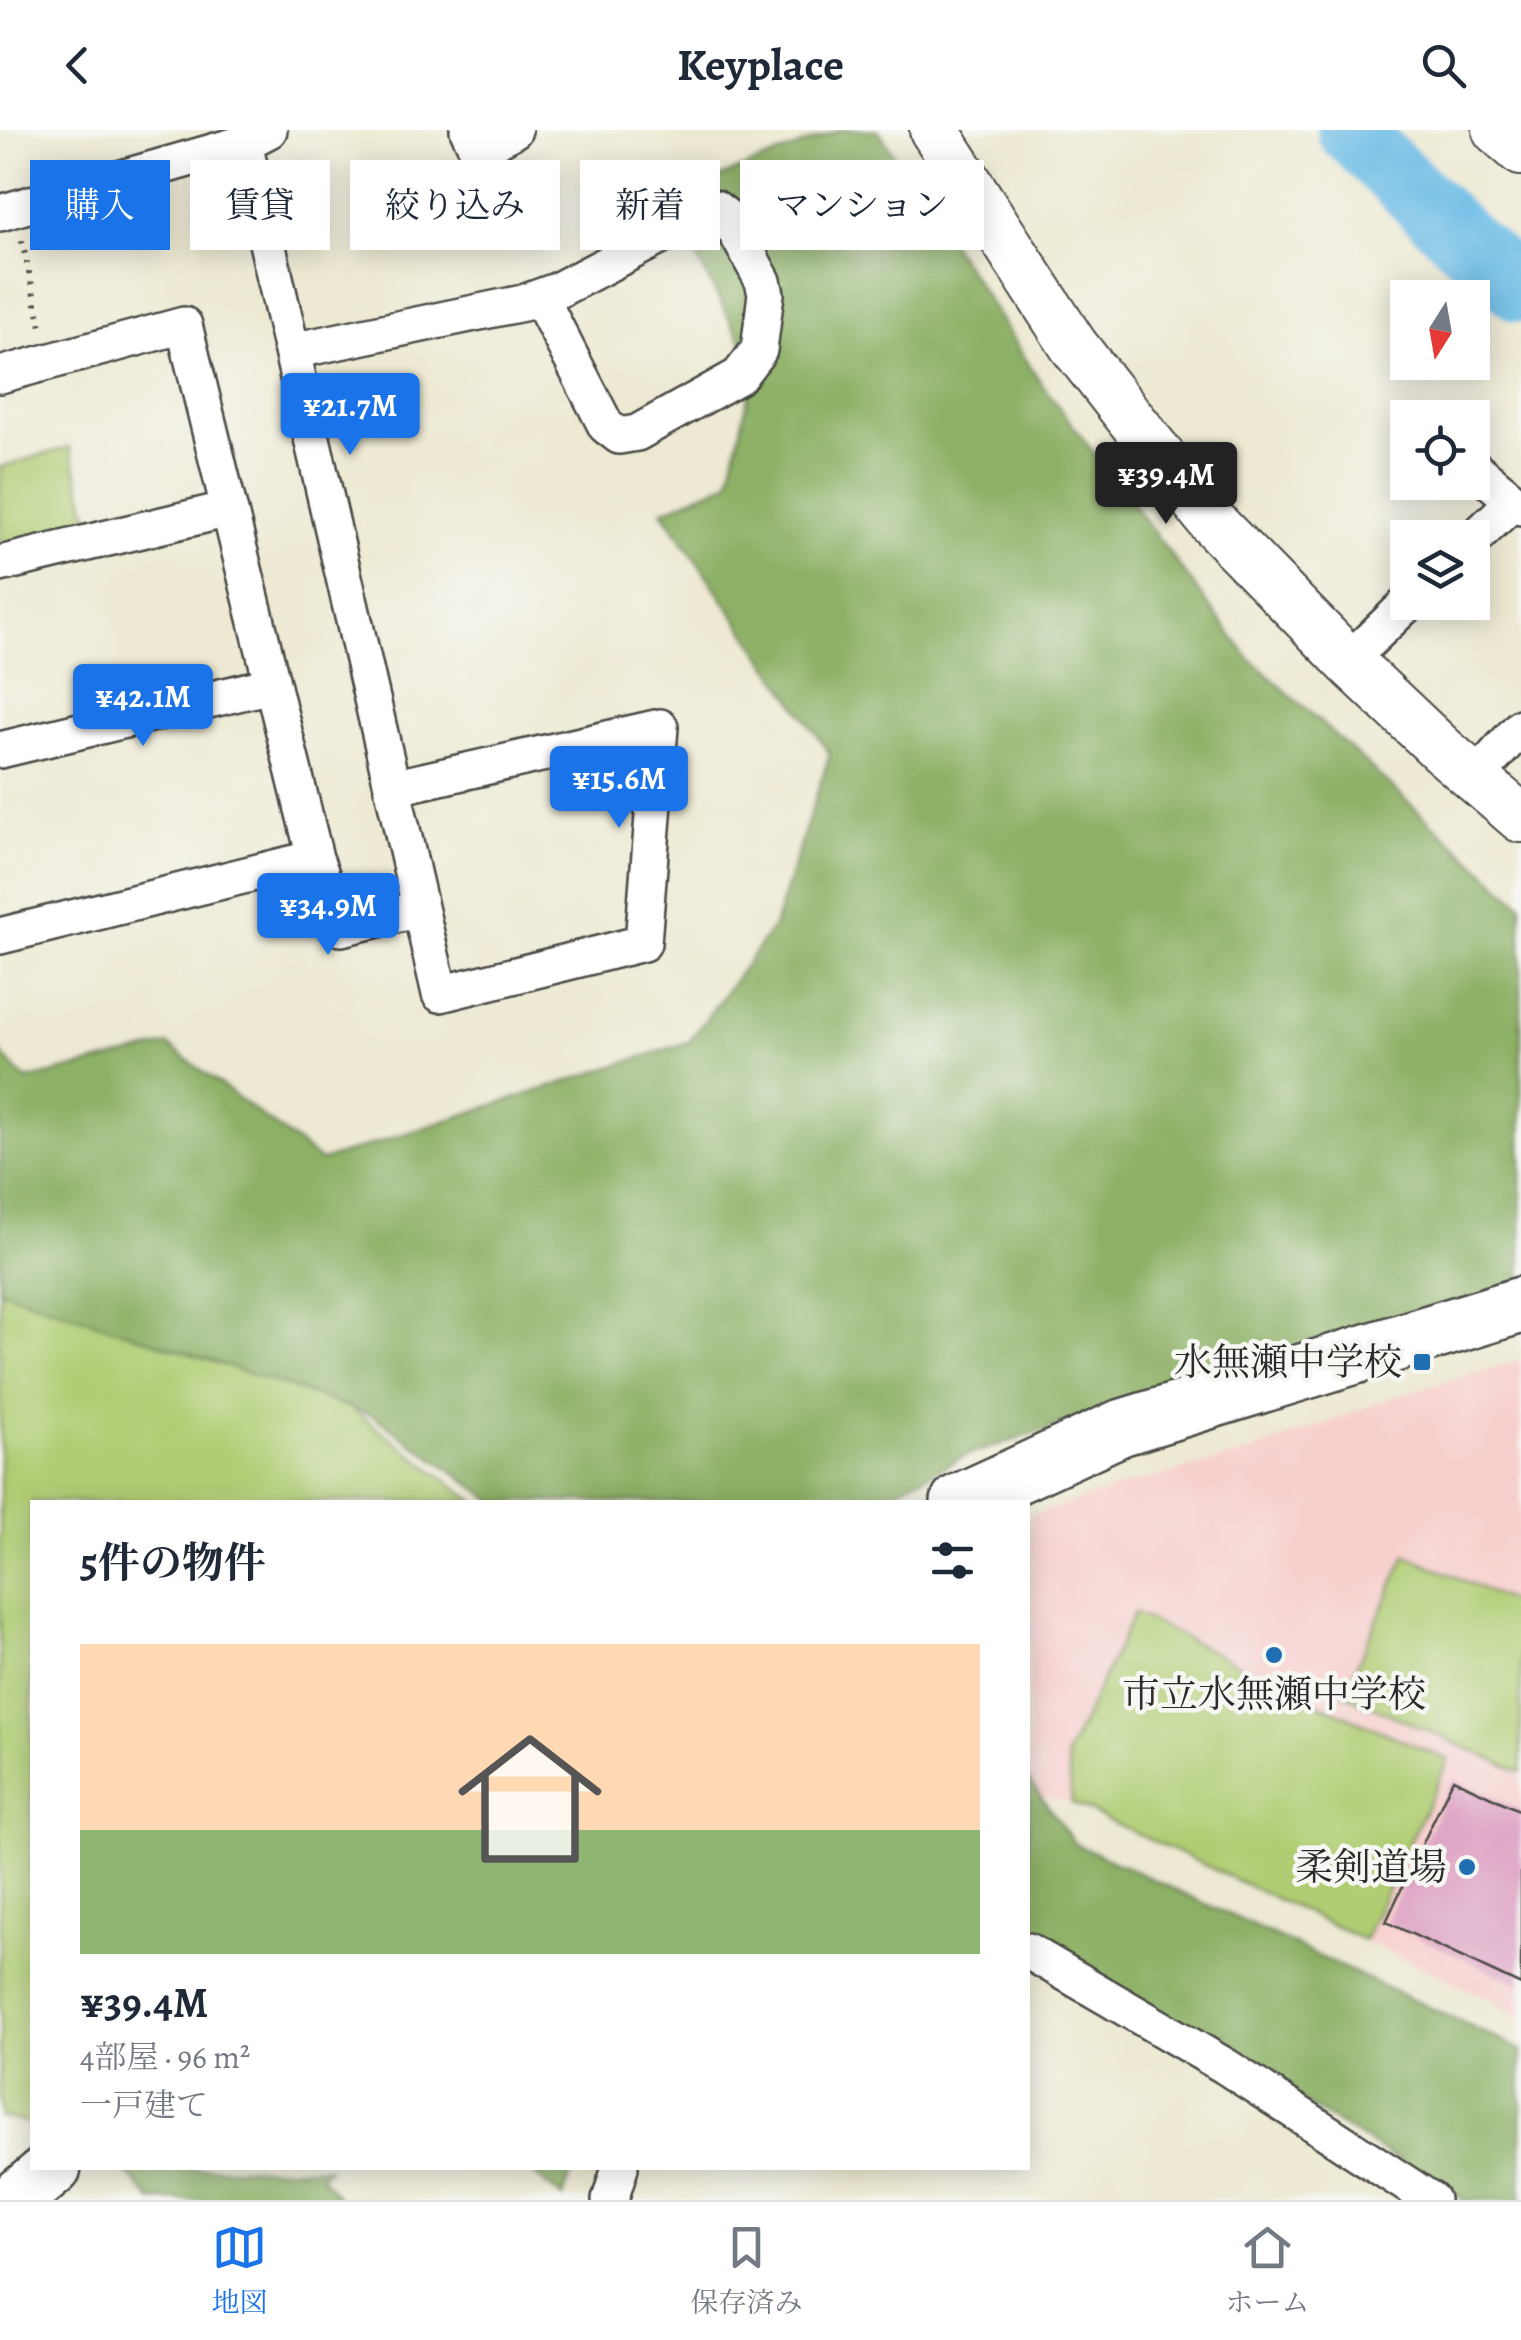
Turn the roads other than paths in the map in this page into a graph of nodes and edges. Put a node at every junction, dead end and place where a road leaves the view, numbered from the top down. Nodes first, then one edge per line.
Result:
1 (468, 130) edge
2 (514, 130) edge
3 (934, 130) edge
4 (1497, 130) edge
5 (257, 136) edge
6 (1521, 151) edge
7 (7, 211) edge
8 (540, 297) junction
9 (292, 351) junction
10 (0, 375) edge
11 (1490, 481) edge
12 (1518, 504) edge
13 (229, 509) junction
14 (1490, 527) edge
15 (0, 564) edge
16 (1390, 620) edge
17 (1348, 661) junction
18 (272, 685) junction
19 (1521, 727) edge
20 (0, 750) edge
21 (1474, 778) junction
22 (392, 788) junction
23 (1521, 818) edge
24 (315, 858) junction
25 (420, 910) junction
26 (0, 936) edge
27 (1521, 1305) edge
28 (963, 1500) edge
29 (1030, 1952) edge
30 (51, 2170) edge
31 (619, 2170) edge
32 (16, 2200) edge
33 (610, 2200) edge
34 (1431, 2200) edge

1 - 2 street
3 - 17 street
4 - 6 street
5 - 7 street
5 - 9 street
8 - 8 street
8 - 9 street
9 - 22 street
10 - 13 street
11 - 12 street
12 - 14 street
13 - 15 street
13 - 18 street
16 - 17 street
17 - 21 street
18 - 20 street
18 - 24 street
19 - 21 street
21 - 23 street
22 - 25 street
22 - 25 street
24 - 25 street
24 - 26 street
27 - 28 main road
29 - 34 street
30 - 32 main road
31 - 33 street

